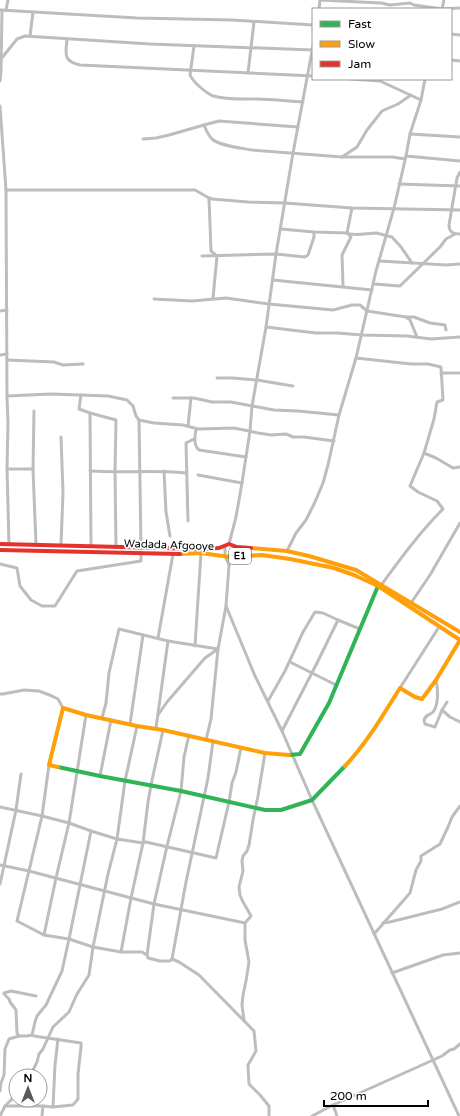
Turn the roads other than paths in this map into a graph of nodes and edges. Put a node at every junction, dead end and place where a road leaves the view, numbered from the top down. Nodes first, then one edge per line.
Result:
1 (8, 0) edge
2 (320, 0) edge
3 (382, 2) edge
4 (435, 8) edge
5 (2, 10) edge
6 (33, 12) junction
7 (254, 22) junction
8 (312, 25) edge
9 (0, 35) edge
10 (30, 36) junction
11 (67, 39) junction
12 (194, 46) junction
13 (251, 48) junction
14 (312, 50) edge
15 (312, 55) edge
16 (1, 59) junction
17 (190, 71) junction
18 (248, 73) junction
19 (308, 76) junction
20 (312, 76) edge
21 (366, 80) edge
22 (425, 80) edge
23 (0, 82) edge
24 (410, 95) junction
25 (421, 100) junction
26 (303, 102) junction
27 (0, 106) edge
28 (204, 125) junction
29 (298, 127) junction
30 (410, 134) junction
31 (460, 137) edge
32 (143, 139) dead end
33 (293, 153) junction
34 (342, 157) junction
35 (406, 157) junction
36 (460, 161) edge
37 (460, 172) edge
38 (399, 184) junction
39 (456, 186) junction
40 (460, 186) edge
41 (6, 190) junction
42 (209, 198) junction
43 (285, 203) junction
44 (352, 208) junction
45 (394, 208) junction
46 (452, 210) junction
47 (460, 210) edge
48 (281, 229) junction
49 (314, 232) junction
50 (347, 233) junction
51 (455, 234) junction
52 (460, 234) edge
53 (386, 236) junction
54 (276, 254) junction
55 (202, 256) dead end
56 (217, 256) junction
57 (380, 261) junction
58 (412, 263) junction
59 (423, 263) junction
60 (460, 264) edge
61 (273, 280) junction
62 (374, 284) junction
63 (343, 286) junction
64 (372, 290) junction
65 (154, 298) dead end
66 (213, 298) junction
67 (269, 304) junction
68 (6, 310) junction
69 (0, 311) edge
70 (367, 311) junction
71 (406, 317) junction
72 (266, 327) junction
73 (446, 330) dead end
74 (362, 335) junction
75 (417, 337) junction
76 (460, 337) edge
77 (7, 354) junction
78 (0, 355) edge
79 (356, 358) junction
80 (7, 360) junction
81 (83, 364) dead end
82 (441, 373) junction
83 (460, 373) edge
84 (217, 378) dead end
85 (257, 380) junction
86 (294, 386) dead end
87 (81, 395) junction
88 (7, 396) junction
89 (173, 398) dead end
90 (191, 398) junction
91 (252, 406) junction
92 (34, 412) dead end
93 (90, 413) junction
94 (339, 416) junction
95 (140, 420) junction
96 (188, 426) junction
97 (196, 429) junction
98 (250, 431) junction
99 (61, 437) dead end
100 (194, 439) junction
101 (334, 441) junction
102 (424, 453) junction
103 (246, 457) junction
104 (460, 467) edge
105 (7, 469) junction
106 (33, 469) junction
107 (90, 471) junction
108 (140, 471) junction
109 (164, 471) junction
110 (115, 472) junction
111 (186, 472) junction
112 (198, 475) dead end
113 (242, 483) junction
114 (188, 521) dead end
115 (460, 523) edge
116 (170, 536) dead end
117 (0, 544) edge
118 (9, 545) junction
119 (36, 545) junction
120 (61, 545) junction
121 (227, 545) junction
122 (91, 546) junction
123 (116, 547) junction
124 (238, 547) junction
125 (141, 548) junction
126 (0, 550) edge
127 (287, 551) junction
128 (141, 553) junction
129 (201, 553) junction
130 (173, 554) junction
131 (226, 556) junction
132 (235, 556) junction
133 (0, 564) edge
134 (228, 565) junction
135 (380, 585) junction
136 (411, 602) junction
137 (226, 606) junction
138 (338, 620) junction
139 (439, 626) junction
140 (360, 629) junction
141 (460, 632) edge
142 (143, 635) junction
143 (158, 638) junction
144 (460, 640) edge
145 (168, 641) junction
146 (195, 646) junction
147 (218, 649) junction
148 (290, 662) junction
149 (312, 673) junction
150 (436, 680) junction
151 (336, 685) junction
152 (400, 688) junction
153 (0, 694) edge
154 (268, 702) junction
155 (447, 702) dead end
156 (63, 708) junction
157 (442, 710) junction
158 (86, 714) junction
159 (158, 715) junction
160 (102, 718) junction
161 (111, 720) junction
162 (460, 722) edge
163 (130, 724) junction
164 (137, 726) junction
165 (156, 728) junction
166 (163, 730) junction
167 (282, 731) junction
168 (189, 735) junction
169 (206, 740) junction
170 (213, 741) junction
171 (241, 748) junction
172 (265, 753) junction
173 (292, 755) junction
174 (50, 765) junction
175 (77, 771) junction
176 (21, 774) dead end
177 (100, 776) junction
178 (125, 780) junction
179 (150, 785) junction
180 (181, 791) junction
181 (204, 796) junction
182 (312, 800) junction
183 (229, 802) junction
184 (460, 806) edge
185 (0, 807) edge
186 (256, 808) junction
187 (16, 810) junction
188 (42, 816) junction
189 (69, 823) junction
190 (91, 831) junction
191 (117, 839) junction
192 (143, 843) junction
193 (167, 846) junction
194 (192, 853) junction
195 (2, 866) edge
196 (29, 871) junction
197 (56, 878) junction
198 (0, 884) edge
199 (80, 884) junction
200 (105, 891) junction
201 (131, 898) junction
202 (460, 902) edge
203 (154, 904) junction
204 (181, 910) junction
205 (245, 923) junction
206 (383, 923) junction
207 (374, 934) junction
208 (44, 935) junction
209 (69, 939) junction
210 (93, 947) junction
211 (121, 952) junction
212 (460, 953) edge
213 (147, 955) junction
214 (172, 959) junction
215 (392, 973) junction
216 (36, 996) dead end
217 (244, 1020) junction
218 (32, 1034) junction
219 (19, 1036) junction
220 (48, 1038) junction
221 (58, 1040) junction
222 (460, 1044) edge
223 (432, 1061) junction
224 (34, 1068) edge
225 (0, 1091) edge
226 (8, 1103) edge
227 (333, 1105) junction
228 (5, 1106) joint
229 (48, 1107) edge
230 (53, 1108) junction
231 (0, 1116) edge
232 (269, 1116) edge
233 (312, 1116) edge
234 (337, 1116) edge
235 (459, 1116) edge

1 - 5 street
2 - 3 street
3 - 4 street
5 - 6 street
5 - 9 street
6 - 7 street
6 - 10 street
7 - 8 street
7 - 13 street
9 - 16 street
10 - 11 street
10 - 16 street
11 - 12 street
11 - 17 street
12 - 13 street
12 - 17 street
13 - 14 street
13 - 18 street
15 - 19 street
16 - 23 street
17 - 18 street
17 - 26 street
18 - 19 street
19 - 20 street
19 - 26 street
21 - 24 street
22 - 25 street
24 - 25 street
24 - 34 street
25 - 30 street
26 - 29 street
27 - 41 street
28 - 29 street
28 - 32 street
28 - 33 street
29 - 33 street
30 - 31 street
30 - 35 street
33 - 34 street
33 - 43 street
34 - 35 street
35 - 36 street
35 - 38 street
37 - 39 street
38 - 39 street
38 - 45 street
39 - 40 street
39 - 46 street
41 - 42 street
41 - 68 street
42 - 43 street
42 - 56 street
43 - 44 street
43 - 48 street
44 - 45 street
44 - 50 street
45 - 46 street
45 - 53 street
46 - 47 street
46 - 51 street
48 - 49 street
48 - 54 street
49 - 50 street
49 - 54 street
50 - 53 street
50 - 63 street
51 - 52 street
51 - 59 street
53 - 57 street
53 - 58 street
54 - 56 street
54 - 61 street
55 - 56 street
56 - 66 street
57 - 58 street
57 - 62 street
58 - 59 street
59 - 60 street
59 - 62 street
61 - 63 street
61 - 67 street
62 - 64 street
63 - 64 street
64 - 70 street
65 - 66 street
66 - 67 street
67 - 70 street
67 - 72 street
68 - 69 street
68 - 77 street
70 - 71 street
70 - 74 street
71 - 73 street
71 - 75 street
72 - 74 street
72 - 85 street
74 - 75 street
74 - 79 street
75 - 76 street
77 - 78 street
77 - 80 street
79 - 82 street
79 - 94 street
80 - 81 street
80 - 88 street
82 - 83 street
82 - 102 street
84 - 85 street
85 - 86 street
85 - 91 street
87 - 88 street
87 - 93 street
87 - 95 street
88 - 105 street
89 - 90 street
90 - 91 street
90 - 96 street
91 - 94 street
91 - 98 street
92 - 106 street
93 - 107 street
93 - 110 street
94 - 101 street
95 - 96 street
95 - 108 street
96 - 97 street
97 - 98 street
97 - 100 street
98 - 101 street
98 - 103 street
99 - 120 street
100 - 103 street
100 - 111 street
101 - 127 street
102 - 104 street
102 - 135 street
103 - 113 street
105 - 106 street
105 - 118 street
106 - 119 street
107 - 110 street
107 - 122 street
108 - 109 street
108 - 110 street
108 - 125 street
109 - 111 street
109 - 116 street
110 - 123 street
111 - 114 street
112 - 113 street
113 - 121 street
115 - 136 street
117 - 118 main road, Wadada Afgooye / E1
118 - 119 main road, Wadada Afgooye / E1
119 - 120 main road, Wadada Afgooye / E1
120 - 122 main road, Wadada Afgooye / E1
121 - 124 main road, Wadada Afgooye / E1
121 - 125 main road, Wadada Afgooye / E1
121 - 131 street
122 - 123 main road, Wadada Afgooye / E1
123 - 125 main road, Wadada Afgooye / E1
124 - 127 main road, Wadada Afgooye / E1
124 - 132 street
126 - 128 main road, Wadada Afgooye / E1
127 - 135 main road, Wadada Afgooye / E1
128 - 130 main road, Wadada Afgooye / E1
128 - 133 street
129 - 130 main road, Wadada Afgooye / E1
129 - 131 main road, Wadada Afgooye / E1
129 - 146 street
130 - 143 street
131 - 132 main road, Wadada Afgooye / E1
131 - 134 street
132 - 134 street
132 - 135 main road, Wadada Afgooye / E1
134 - 137 street
135 - 136 main road, Wadada Afgooye / E1
135 - 139 main road, Wadada Afgooye / E1
135 - 140 main road
136 - 141 main road, Wadada Afgooye / E1
137 - 147 street
137 - 154 street
138 - 140 street
138 - 148 street
138 - 149 street
139 - 144 main road, Wadada Afgooye / E1
139 - 152 street
140 - 151 main road
142 - 143 street
142 - 160 street
142 - 163 street
143 - 145 street
144 - 150 main road
145 - 146 street
145 - 159 street
146 - 147 street
147 - 159 street
147 - 169 street
148 - 149 street
148 - 154 street
149 - 151 street
149 - 167 street
150 - 152 main road
150 - 157 street
151 - 173 main road
152 - 182 main road
153 - 156 street
154 - 167 street
155 - 157 street
156 - 158 main road
156 - 174 main road
157 - 162 street
158 - 160 main road
158 - 175 street
159 - 165 street
160 - 161 main road
161 - 163 main road
161 - 177 street
163 - 164 main road
164 - 165 main road
164 - 178 street
165 - 166 main road
166 - 168 main road
166 - 179 street
167 - 173 street
168 - 169 main road
168 - 180 street
169 - 170 main road
170 - 171 main road
170 - 181 street
171 - 172 main road
171 - 183 street
172 - 173 main road
172 - 186 street
173 - 182 street
174 - 175 main road
174 - 188 street
175 - 177 main road
175 - 189 street
176 - 187 street
177 - 178 main road
178 - 179 main road
178 - 191 street
179 - 180 main road
179 - 192 street
180 - 181 main road
180 - 193 street
181 - 183 main road
181 - 194 street
182 - 186 main road
182 - 207 street
183 - 186 main road
183 - 194 street
184 - 206 street
185 - 187 street
186 - 205 street
187 - 188 street
187 - 195 street
188 - 189 street
188 - 196 street
189 - 190 street
189 - 197 street
190 - 191 street
190 - 199 street
191 - 192 street
191 - 200 street
192 - 193 street
192 - 201 street
193 - 194 street
193 - 203 street
194 - 204 street
195 - 196 street
195 - 198 street
196 - 197 street
196 - 208 street
197 - 199 street
197 - 208 street
199 - 200 street
199 - 209 street
200 - 201 street
200 - 210 street
201 - 203 street
201 - 211 street
202 - 206 street
203 - 204 street
203 - 213 street
204 - 205 street
204 - 214 street
205 - 217 street
206 - 207 street
207 - 215 street
208 - 209 street
209 - 210 street
209 - 218 street
210 - 211 street
210 - 220 street
211 - 213 street
212 - 215 street
213 - 214 street
214 - 217 street
215 - 223 street
216 - 219 street
217 - 232 street
218 - 219 street
218 - 220 street
219 - 225 street
220 - 221 street
220 - 224 street
221 - 230 street
221 - 230 street
222 - 223 street
223 - 227 street
223 - 235 street
226 - 228 street
227 - 233 street
227 - 234 street
228 - 231 street
229 - 230 street

